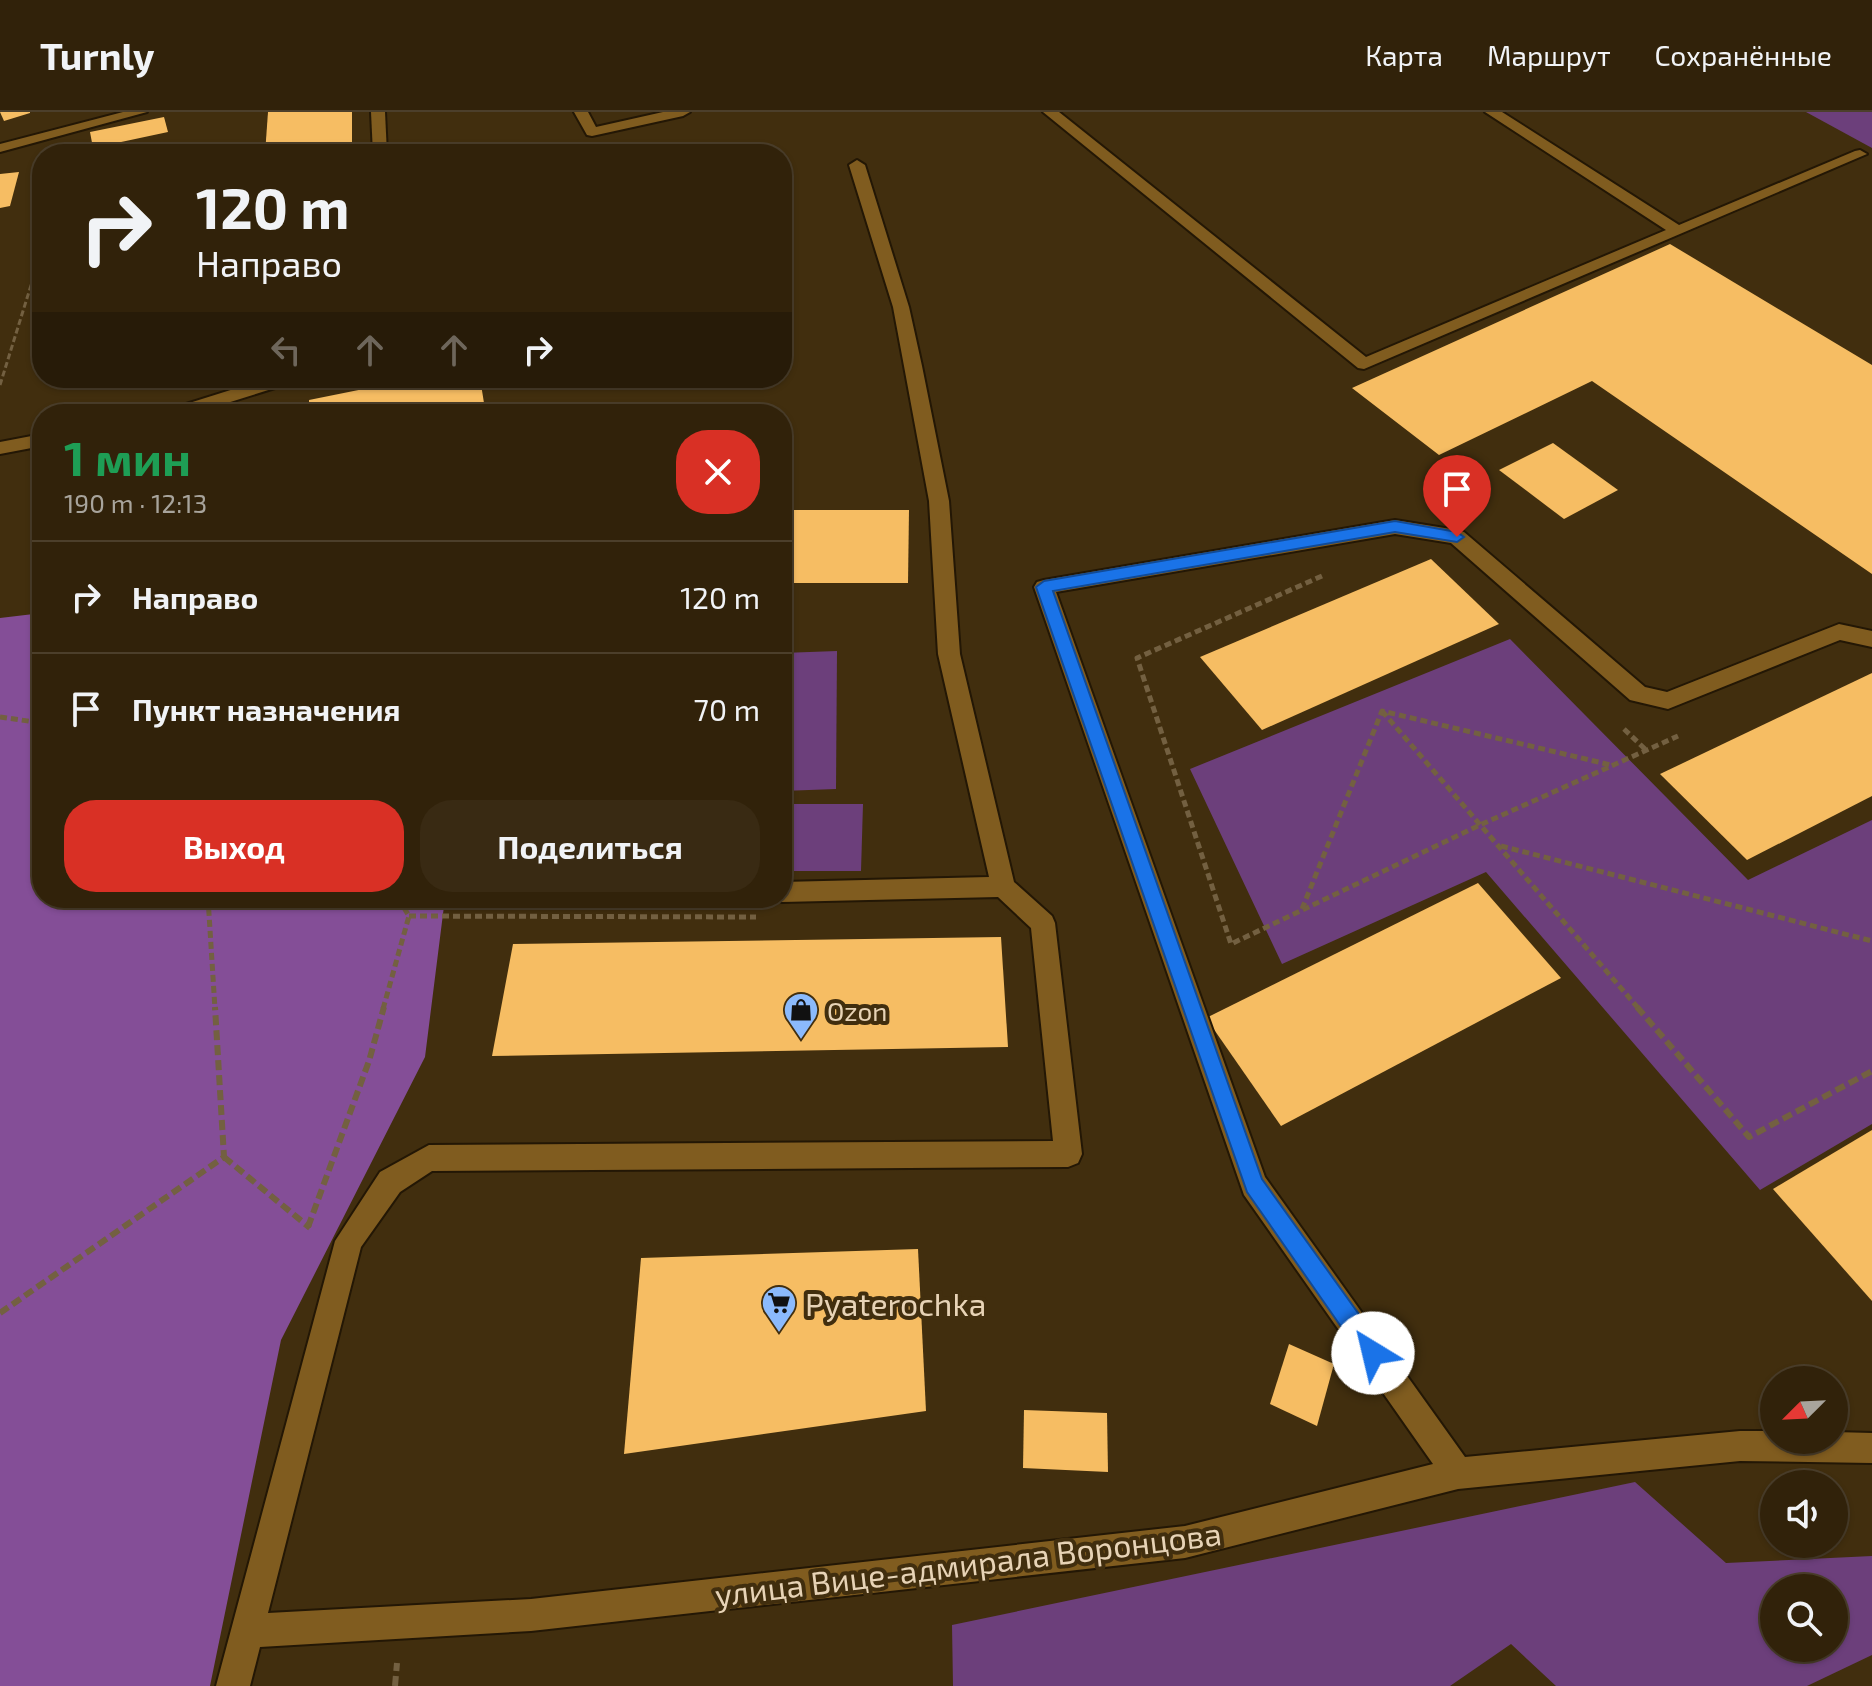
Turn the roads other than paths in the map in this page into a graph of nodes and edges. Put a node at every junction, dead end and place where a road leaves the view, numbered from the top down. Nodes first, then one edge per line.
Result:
1 (140, 112) edge
2 (378, 112) edge
3 (581, 112) edge
4 (683, 112) edge
5 (1050, 112) edge
6 (1492, 112) edge
7 (380, 144) edge
8 (0, 148) edge
9 (1860, 154) dead end
10 (857, 165) dead end
11 (1676, 230) junction
12 (256, 388) edge
13 (205, 404) edge
14 (32, 442) edge
15 (0, 448) edge
16 (1872, 639) edge
17 (1003, 887) junction
18 (792, 892) edge
19 (1872, 1448) edge
20 (1458, 1473) junction
21 (248, 1631) junction
22 (233, 1686) edge

1 - 8 street
2 - 7 street
3 - 4 street
5 - 11 street
6 - 11 street
9 - 11 street
10 - 17 street
12 - 13 street
14 - 15 street
16 - 20 street
17 - 18 street
17 - 21 street
19 - 20 street, улица Вице-адмирала Воронцова
20 - 21 street, улица Вице-адмирала Воронцова
21 - 22 street

